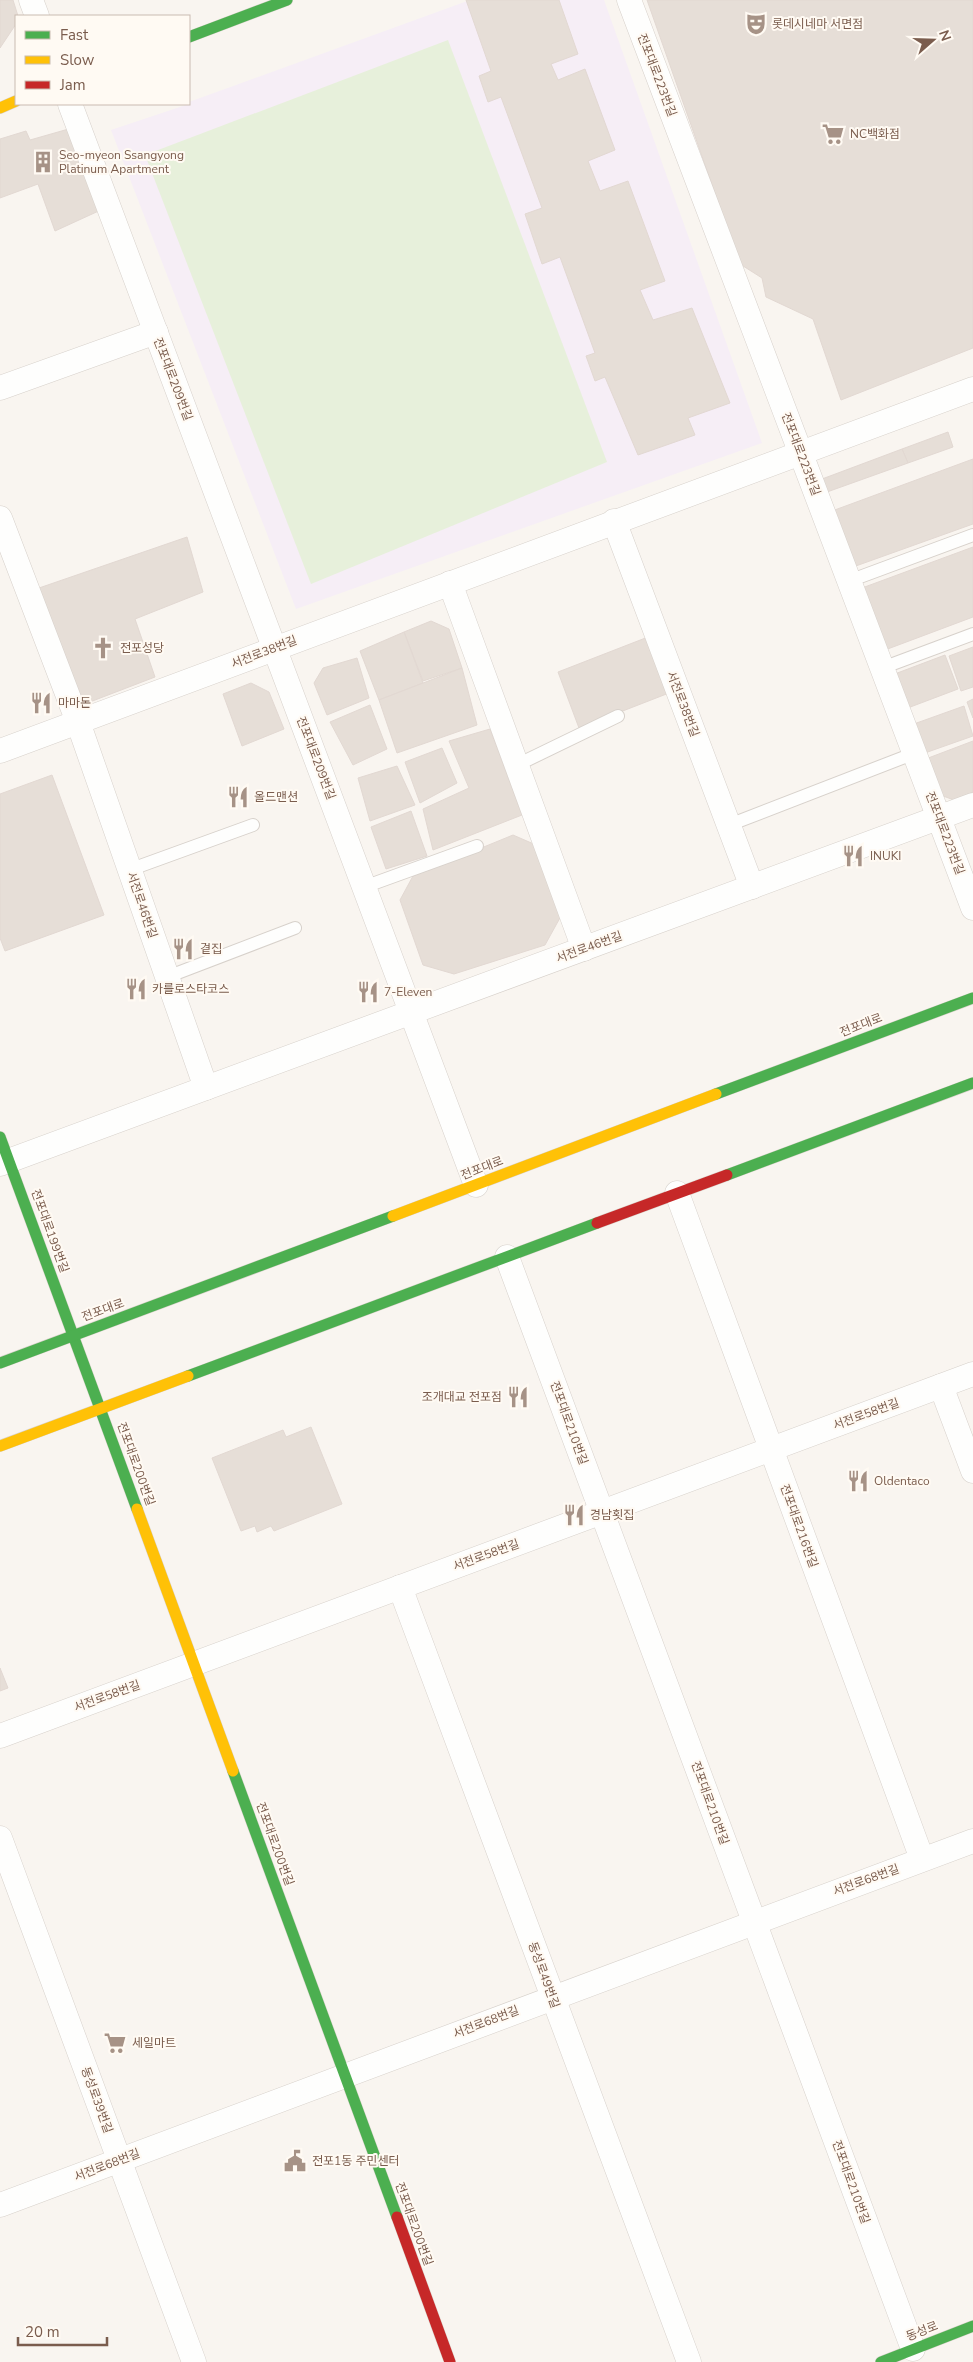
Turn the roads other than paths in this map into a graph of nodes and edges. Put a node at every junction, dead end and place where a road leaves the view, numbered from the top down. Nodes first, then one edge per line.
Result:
1 (31, 0) edge
2 (287, 0) edge
3 (629, 0) edge
4 (38, 15) edge
5 (190, 37) edge
6 (15, 102) edge
7 (70, 105) edge
8 (0, 108) edge
9 (156, 332) junction
10 (0, 388) edge
11 (973, 389) edge
12 (800, 451) junction
13 (0, 518) edge
14 (614, 521) junction
15 (973, 535) edge
16 (849, 581) junction
17 (450, 583) junction
18 (973, 634) edge
19 (274, 648) junction
20 (882, 668) junction
21 (618, 716) dead end
22 (78, 722) junction
23 (0, 751) edge
24 (914, 753) junction
25 (516, 765) junction
26 (973, 805) edge
27 (939, 818) junction
28 (253, 825) dead end
29 (729, 825) junction
30 (477, 846) dead end
31 (129, 870) junction
32 (364, 886) junction
33 (752, 887) junction
34 (973, 908) edge
35 (295, 928) dead end
36 (584, 949) junction
37 (167, 977) junction
38 (973, 998) edge
39 (411, 1012) junction
40 (973, 1083) edge
41 (206, 1088) junction
42 (0, 1137) edge
43 (4, 1163) edge
44 (476, 1184) junction
45 (677, 1193) junction
46 (507, 1257) junction
47 (74, 1335) junction
48 (0, 1363) edge
49 (973, 1374) edge
50 (941, 1386) junction
51 (101, 1408) junction
52 (0, 1446) edge
53 (771, 1449) junction
54 (973, 1470) edge
55 (602, 1512) junction
56 (400, 1588) junction
57 (194, 1663) junction
58 (0, 1736) edge
59 (0, 1838) edge
60 (973, 1840) edge
61 (922, 1859) junction
62 (754, 1922) junction
63 (552, 1997) junction
64 (346, 2075) junction
65 (119, 2160) junction
66 (0, 2205) edge
67 (973, 2326) edge
68 (914, 2349) junction
69 (194, 2362) edge
70 (450, 2362) edge
71 (689, 2362) edge
72 (881, 2362) edge

1 - 4 street
2 - 5 main road
3 - 12 street, 전포대로223번길
6 - 8 main road
7 - 9 street, 전포대로209번길
9 - 10 street, 전포대로209번길
9 - 19 street, 전포대로209번길
11 - 12 street, 서전로38번길
12 - 14 street, 서전로38번길
12 - 16 street, 전포대로223번길
13 - 22 street
14 - 17 street, 서전로38번길
14 - 29 street, 서전로38번길
15 - 16 lane
16 - 20 street, 전포대로223번길
17 - 19 street, 서전로38번길
17 - 25 street
18 - 20 lane
19 - 22 street, 서전로38번길
19 - 32 street, 전포대로209번길
20 - 24 street, 전포대로223번길
21 - 25 lane
22 - 23 street, 서전로38번길
22 - 31 street, 서전로46번길
24 - 27 street, 전포대로223번길
24 - 29 lane
25 - 36 street
26 - 27 street, 서전로46번길
27 - 33 street, 서전로46번길
27 - 34 street, 전포대로223번길
28 - 31 lane
29 - 33 street, 서전로38번길
30 - 32 lane
31 - 37 street, 서전로46번길
32 - 39 street, 전포대로209번길
33 - 36 street, 서전로46번길
35 - 37 lane
36 - 39 street, 서전로46번길
37 - 41 street, 서전로46번길
38 - 44 main road, 전포대로
39 - 41 street, 서전로46번길
39 - 44 street, 전포대로209번길
40 - 45 main road
41 - 43 street, 서전로46번길
42 - 43 main road, 전포대로199번길
43 - 47 main road, 전포대로199번길
44 - 47 main road, 전포대로
45 - 46 main road
45 - 53 street, 전포대로216번길
46 - 51 main road
46 - 55 street, 전포대로210번길
47 - 48 main road, 전포대로
47 - 51 main road, 전포대로200번길
49 - 50 street, 서전로58번길
50 - 53 street, 서전로58번길
50 - 54 street
51 - 52 main road
51 - 57 main road, 전포대로200번길
53 - 55 street, 서전로58번길
53 - 61 street, 전포대로216번길
55 - 56 street, 서전로58번길
55 - 62 street, 전포대로210번길
56 - 57 street, 서전로58번길
56 - 63 street, 동성로49번길
57 - 58 street, 서전로58번길
57 - 64 main road, 전포대로200번길
59 - 65 street, 동성로39번길
60 - 61 street, 서전로68번길
61 - 62 street, 서전로68번길
62 - 63 street, 서전로68번길
62 - 68 street, 전포대로210번길
63 - 64 street, 서전로68번길
63 - 71 street, 동성로49번길
64 - 65 street, 서전로68번길
64 - 70 main road, 전포대로200번길
65 - 66 street, 서전로68번길
65 - 69 street, 동성로39번길
67 - 68 main road, 동성로
68 - 72 main road, 동성로

